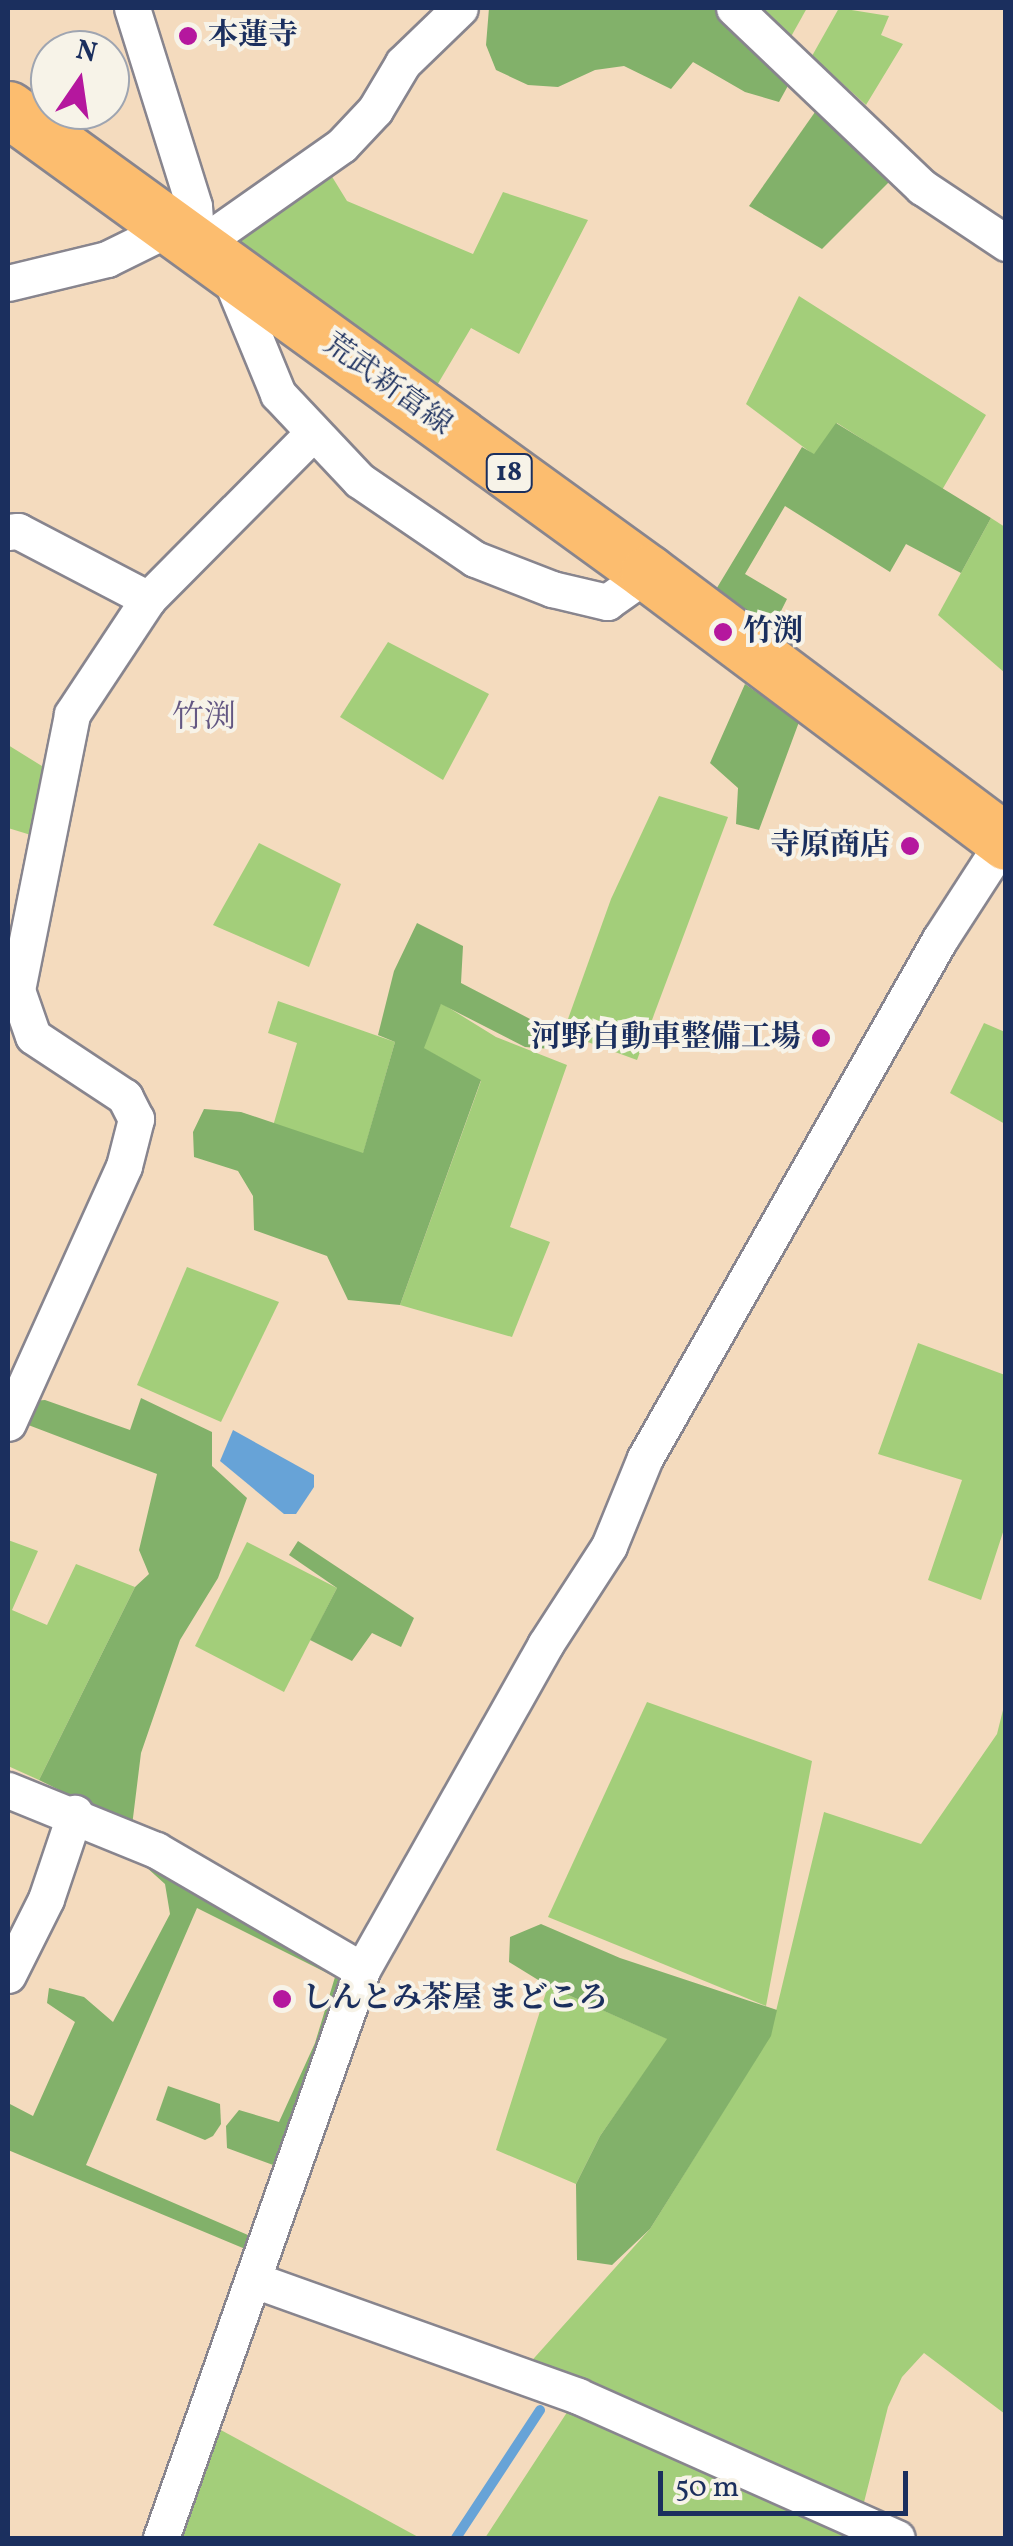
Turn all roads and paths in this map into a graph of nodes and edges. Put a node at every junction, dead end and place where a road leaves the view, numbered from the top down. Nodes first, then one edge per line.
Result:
1 (132, 8) edge
2 (460, 8) edge
3 (734, 8) edge
4 (8, 109) edge
5 (1006, 243) edge
6 (198, 248) junction
7 (8, 283) edge
8 (311, 434) junction
9 (8, 532) edge
10 (648, 573) junction
11 (148, 599) junction
12 (1005, 840) edge
13 (20, 1041) edge
14 (8, 1424) edge
15 (8, 1790) edge
16 (75, 1813) junction
17 (362, 1970) junction
18 (8, 1975) edge
19 (257, 2281) junction
20 (161, 2538) edge
21 (897, 2538) edge

1 - 6 street
2 - 6 street
3 - 5 street
4 - 6 main road, 荒武新富線 / 18
6 - 7 street
6 - 8 street
6 - 10 main road, 荒武新富線 / 18
8 - 10 street
8 - 11 street
9 - 11 street
10 - 12 main road, 荒武新富線 / 18
11 - 13 street
12 - 17 street
13 - 14 street
15 - 16 street
16 - 17 street
16 - 18 street
17 - 19 street
19 - 20 street
19 - 21 street

